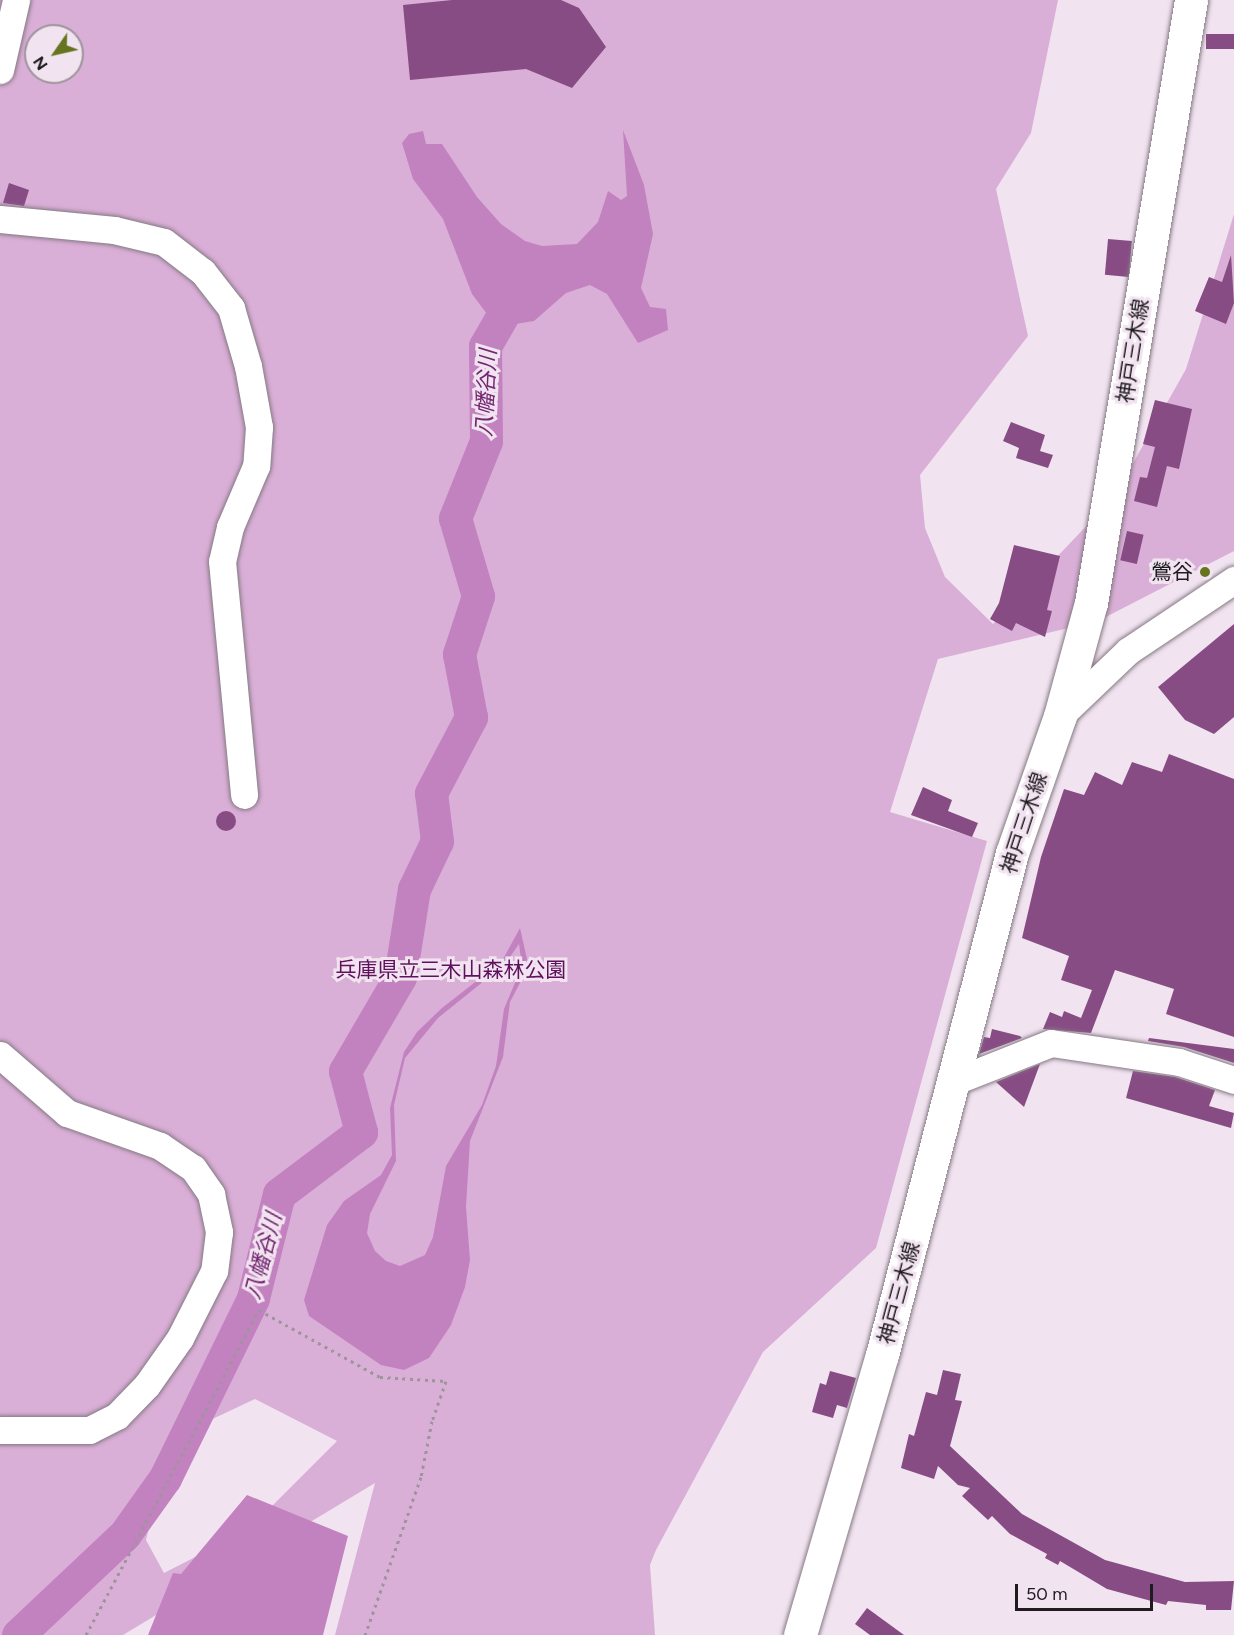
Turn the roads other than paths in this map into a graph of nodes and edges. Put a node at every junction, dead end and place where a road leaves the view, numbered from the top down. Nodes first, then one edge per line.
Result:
1 (16, 0) edge
2 (1191, 0) edge
3 (0, 70) edge
4 (0, 219) edge
5 (1234, 580) edge
6 (1060, 716) junction
7 (244, 795) dead end
8 (0, 1055) edge
9 (1234, 1080) edge
10 (955, 1081) junction
11 (0, 1430) edge
12 (800, 1635) edge

1 - 3 street
2 - 6 main road, 神戸三木線
4 - 7 street
5 - 6 street
6 - 10 main road, 神戸三木線
8 - 11 street
9 - 10 street
10 - 12 main road, 神戸三木線

